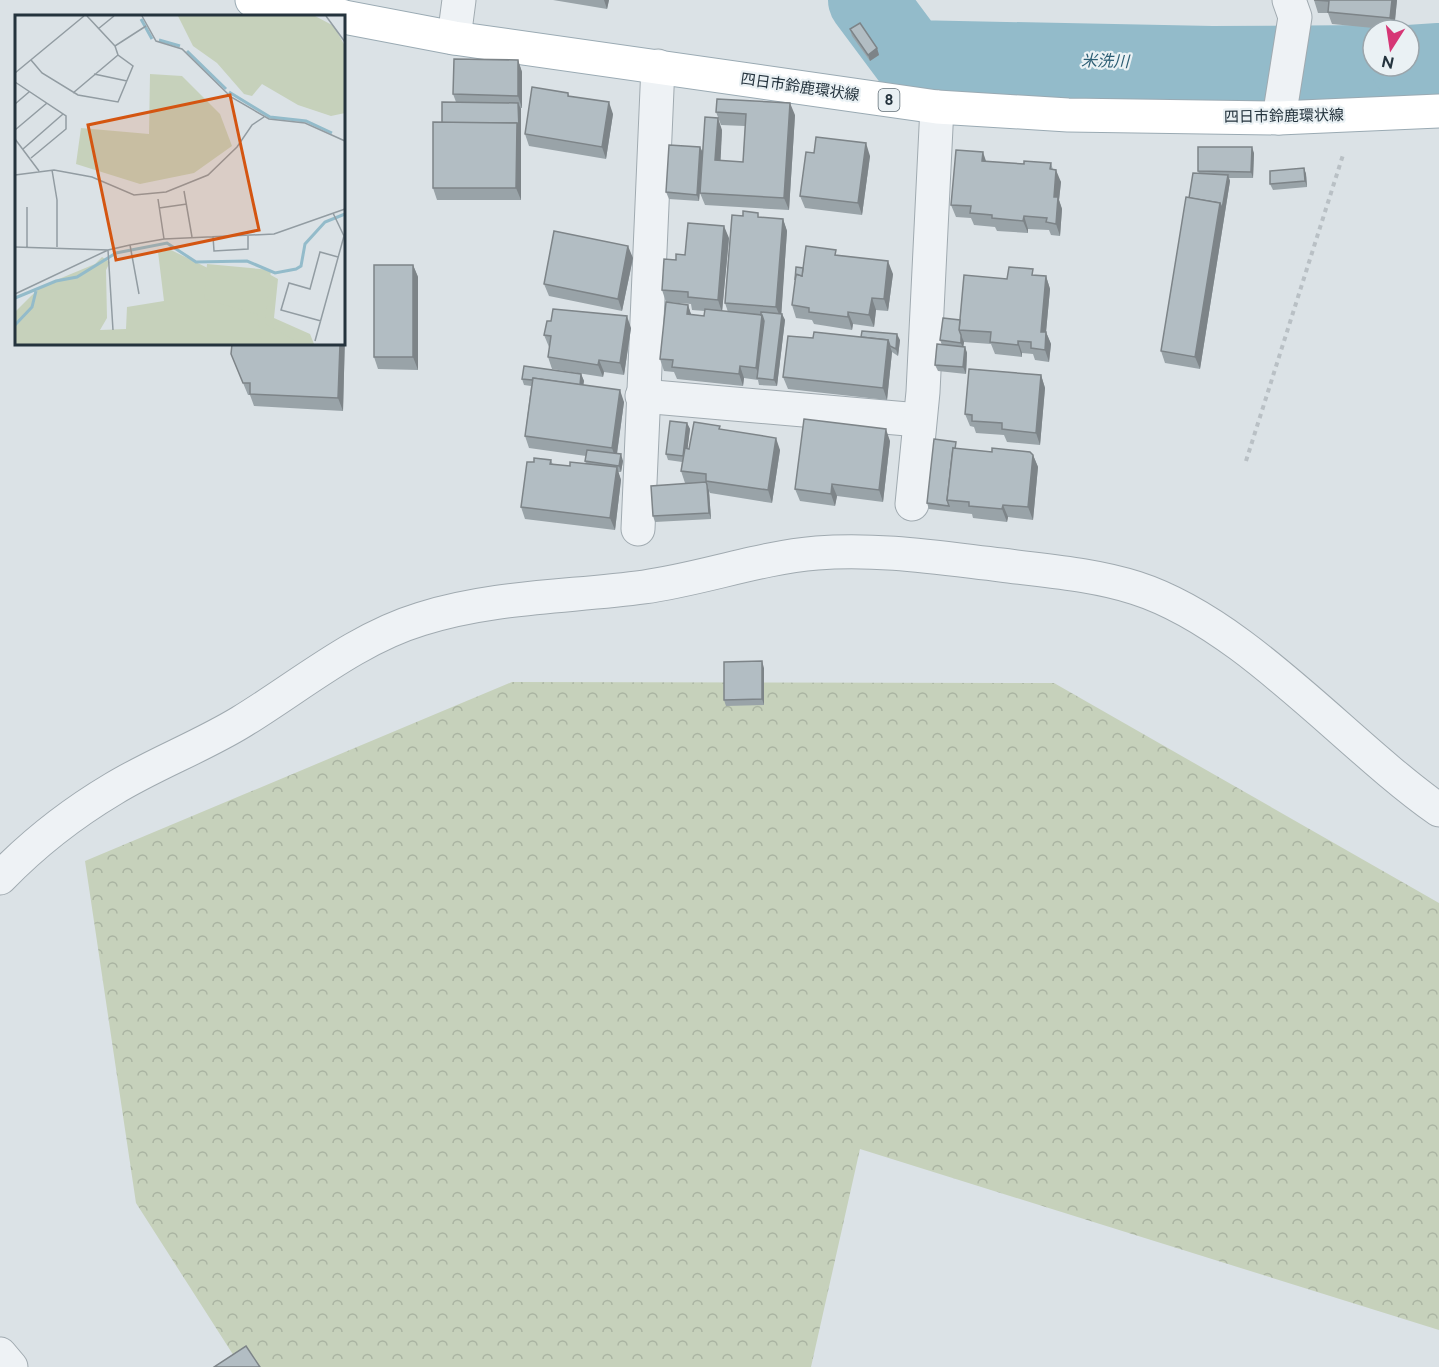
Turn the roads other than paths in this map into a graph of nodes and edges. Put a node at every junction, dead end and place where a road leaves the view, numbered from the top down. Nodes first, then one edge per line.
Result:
1 (252, 0) edge
2 (459, 0) edge
3 (1292, 9) edge
4 (331, 15) edge
5 (345, 18) edge
6 (454, 38) junction
7 (658, 66) junction
8 (1281, 106) junction
9 (937, 107) junction
10 (1439, 111) edge
11 (642, 396) junction
12 (919, 420) junction
13 (912, 504) dead end
14 (638, 529) dead end
15 (1439, 810) edge
16 (0, 878) edge
17 (0, 1354) edge
18 (11, 1367) edge

1 - 4 main road, 四日市鈴鹿環状線 / 8
2 - 6 street
3 - 8 street
5 - 6 main road, 四日市鈴鹿環状線 / 8
6 - 7 main road, 四日市鈴鹿環状線 / 8
7 - 9 main road, 四日市鈴鹿環状線 / 8
7 - 11 street
8 - 9 main road, 四日市鈴鹿環状線 / 8
8 - 10 main road, 四日市鈴鹿環状線 / 8
9 - 12 street
11 - 12 street
11 - 14 street
12 - 13 street
15 - 16 street
17 - 18 street

